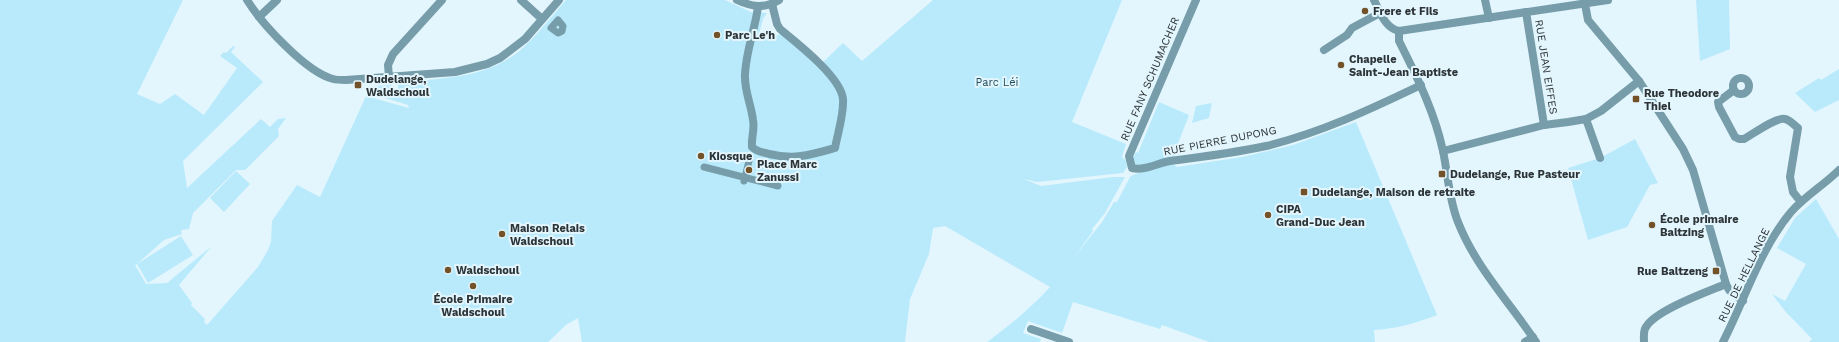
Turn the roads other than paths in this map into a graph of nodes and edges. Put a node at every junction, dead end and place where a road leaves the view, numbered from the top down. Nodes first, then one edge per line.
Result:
1 (247, 0) edge
2 (277, 0) edge
3 (442, 0) edge
4 (521, 0) edge
5 (559, 0) edge
6 (737, 0) edge
7 (1196, 0) edge
8 (1374, 0) edge
9 (1485, 0) edge
10 (1608, 0) edge
11 (776, 2) edge
12 (1585, 4) junction
13 (758, 7) junction
14 (1526, 12) junction
15 (1380, 13) junction
16 (259, 18) junction
17 (1489, 18) junction
18 (542, 19) junction
19 (1399, 31) junction
20 (1324, 50) dead end
21 (389, 77) junction
22 (1639, 81) junction
23 (1421, 85) junction
24 (1734, 90) dead end
25 (1586, 118) junction
26 (1544, 124) junction
27 (1443, 151) junction
28 (750, 157) dead end
29 (1600, 158) dead end
30 (704, 167) dead end
31 (1132, 168) joint
32 (1839, 170) edge
33 (744, 179) junction
34 (778, 186) dead end
35 (1801, 202) junction
36 (1726, 284) junction
37 (1742, 301) junction
38 (1031, 329) dead end
39 (1534, 339) edge
40 (1069, 342) edge
41 (1525, 342) edge
42 (1644, 342) edge
43 (1723, 342) edge

1 - 16 street
2 - 16 street
3 - 21 street
4 - 18 street
5 - 18 street
6 - 13 street
7 - 31 street, RUE FANY SCHUMACHER
8 - 15 street
9 - 17 street
10 - 12 street
11 - 13 street
11 - 13 street
12 - 14 street
12 - 22 street
14 - 17 street
14 - 26 street, RUE JEAN EIFFES
15 - 19 street
15 - 20 street
16 - 21 street
17 - 19 street
18 - 21 street
19 - 23 street
22 - 25 street
22 - 36 street
23 - 27 street
23 - 31 street, RUE PIERRE DUPONG
24 - 35 street
25 - 26 street
25 - 29 street
26 - 27 street
27 - 39 street
28 - 33 street
30 - 33 street
32 - 35 street, RUE DE HELLANGE
33 - 34 street
35 - 37 street, RUE DE HELLANGE
36 - 37 street
36 - 42 street
37 - 43 street, RUE DE HELLANGE
38 - 40 street
39 - 41 street

